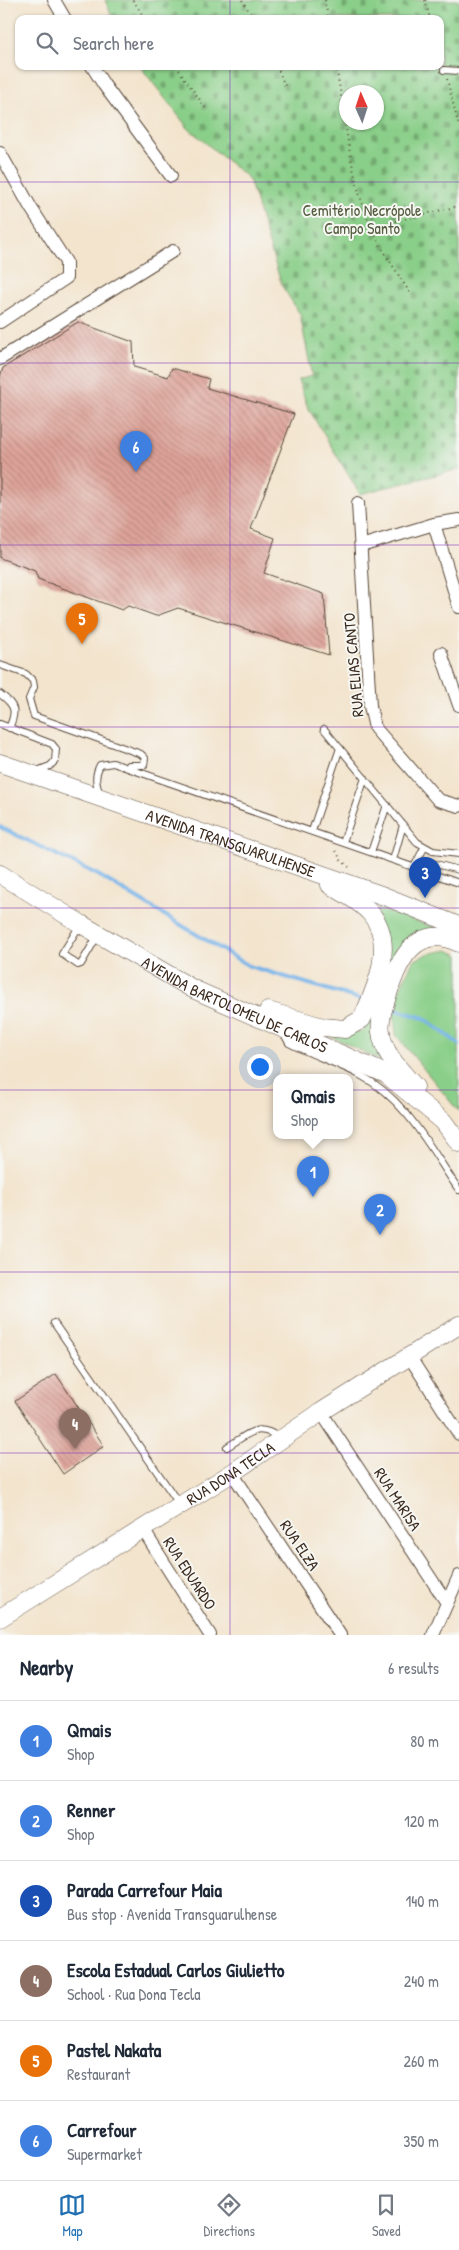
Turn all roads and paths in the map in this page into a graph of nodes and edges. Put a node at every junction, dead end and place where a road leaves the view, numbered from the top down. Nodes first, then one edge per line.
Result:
1 (54, 0) edge
2 (133, 0) edge
3 (242, 0) edge
4 (325, 0) edge
5 (425, 0) edge
6 (63, 15) edge
7 (142, 15) edge
8 (251, 15) edge
9 (327, 15) edge
10 (429, 15) edge
11 (95, 70) edge
12 (179, 70) edge
13 (279, 70) edge
14 (337, 70) edge
15 (444, 70) joint
16 (459, 70) edge
17 (286, 89) dead end
18 (207, 110) dead end
19 (459, 126) edge
20 (0, 153) edge
21 (171, 176) dead end
22 (459, 206) edge
23 (371, 227) junction
24 (174, 251) dead end
25 (411, 295) dead end
26 (0, 322) edge
27 (0, 359) edge
28 (358, 504) dead end
29 (459, 520) edge
30 (434, 524) junction
31 (361, 546) junction
32 (459, 607) edge
33 (441, 653) dead end
34 (0, 665) edge
35 (0, 694) edge
36 (459, 704) edge
37 (0, 724) edge
38 (9, 728) junction
39 (324, 729) dead end
40 (340, 748) junction
41 (0, 762) edge
42 (113, 763) junction
43 (31, 773) junction
44 (365, 778) junction
45 (101, 799) junction
46 (387, 805) junction
47 (459, 806) edge
48 (403, 825) junction
49 (312, 831) junction
50 (343, 842) junction
51 (334, 848) dead end
52 (424, 848) junction
53 (372, 852) junction
54 (459, 854) edge
55 (278, 860) junction
56 (393, 860) junction
57 (414, 867) junction
58 (459, 870) edge
59 (353, 872) dead end
60 (0, 874) edge
61 (459, 883) edge
62 (81, 924) junction
63 (459, 926) edge
64 (99, 934) junction
65 (459, 943) edge
66 (193, 988) junction
67 (280, 1026) junction
68 (443, 1121) junction
69 (459, 1143) edge
70 (459, 1190) edge
71 (54, 1323) dead end
72 (459, 1325) edge
73 (409, 1356) junction
74 (321, 1412) junction
75 (459, 1434) edge
76 (281, 1439) junction
77 (227, 1447) dead end
78 (232, 1473) junction
79 (180, 1505) junction
80 (142, 1528) junction
81 (459, 1576) edge
82 (447, 1604) junction
83 (0, 1618) edge
84 (210, 1635) edge
85 (340, 1635) edge
86 (433, 1635) edge

1 - 6 street
2 - 7 path
3 - 8 path
4 - 9 path
5 - 10 path
11 - 21 street
12 - 18 path
13 - 17 path
14 - 23 path
15 - 16 lane
15 - 19 path
20 - 26 street
22 - 23 path
23 - 25 path
24 - 27 street
28 - 31 street, RUA ELIAS CANTO
29 - 30 street
30 - 31 street
30 - 32 street
31 - 47 street, RUA ELIAS CANTO
33 - 36 street
34 - 42 lane
35 - 38 lane
37 - 38 lane
38 - 43 lane
39 - 40 lane
40 - 44 lane
40 - 49 lane
41 - 43 main road, AVENIDA TRANSGUARULHENSE
42 - 45 lane
42 - 49 lane
43 - 45 main road, AVENIDA TRANSGUARULHENSE
44 - 46 lane
44 - 50 lane
45 - 55 main road, AVENIDA TRANSGUARULHENSE
46 - 48 lane
46 - 53 lane
48 - 52 lane
48 - 56 lane
49 - 50 lane
50 - 53 lane
51 - 59 path
52 - 54 lane
52 - 57 lane
53 - 56 lane
55 - 63 main road, AVENIDA TRANSGUARULHENSE
55 - 66 main road
56 - 57 lane
57 - 58 lane
57 - 61 lane
60 - 62 main road, AVENIDA BARTOLOMEU DE CARLOS
62 - 64 main road, AVENIDA BARTOLOMEU DE CARLOS
62 - 64 lane
64 - 66 main road, AVENIDA BARTOLOMEU DE CARLOS
65 - 68 main road
66 - 67 main road, AVENIDA BARTOLOMEU DE CARLOS
67 - 68 main road, AVENIDA BARTOLOMEU DE CARLOS
67 - 70 lane
68 - 69 main road, AVENIDA BARTOLOMEU DE CARLOS
71 - 79 lane
72 - 73 main road, RUA DONA TECLA
73 - 74 main road, RUA DONA TECLA
73 - 75 street
74 - 76 main road, RUA DONA TECLA
74 - 82 street, RUA MARISA
76 - 77 lane
76 - 78 main road, RUA DONA TECLA
78 - 79 main road, RUA DONA TECLA
78 - 85 street, RUA ELZA
79 - 80 main road, RUA DONA TECLA
80 - 83 main road, RUA DONA TECLA
80 - 84 street, RUA EDUARDO
81 - 82 street
82 - 86 street

